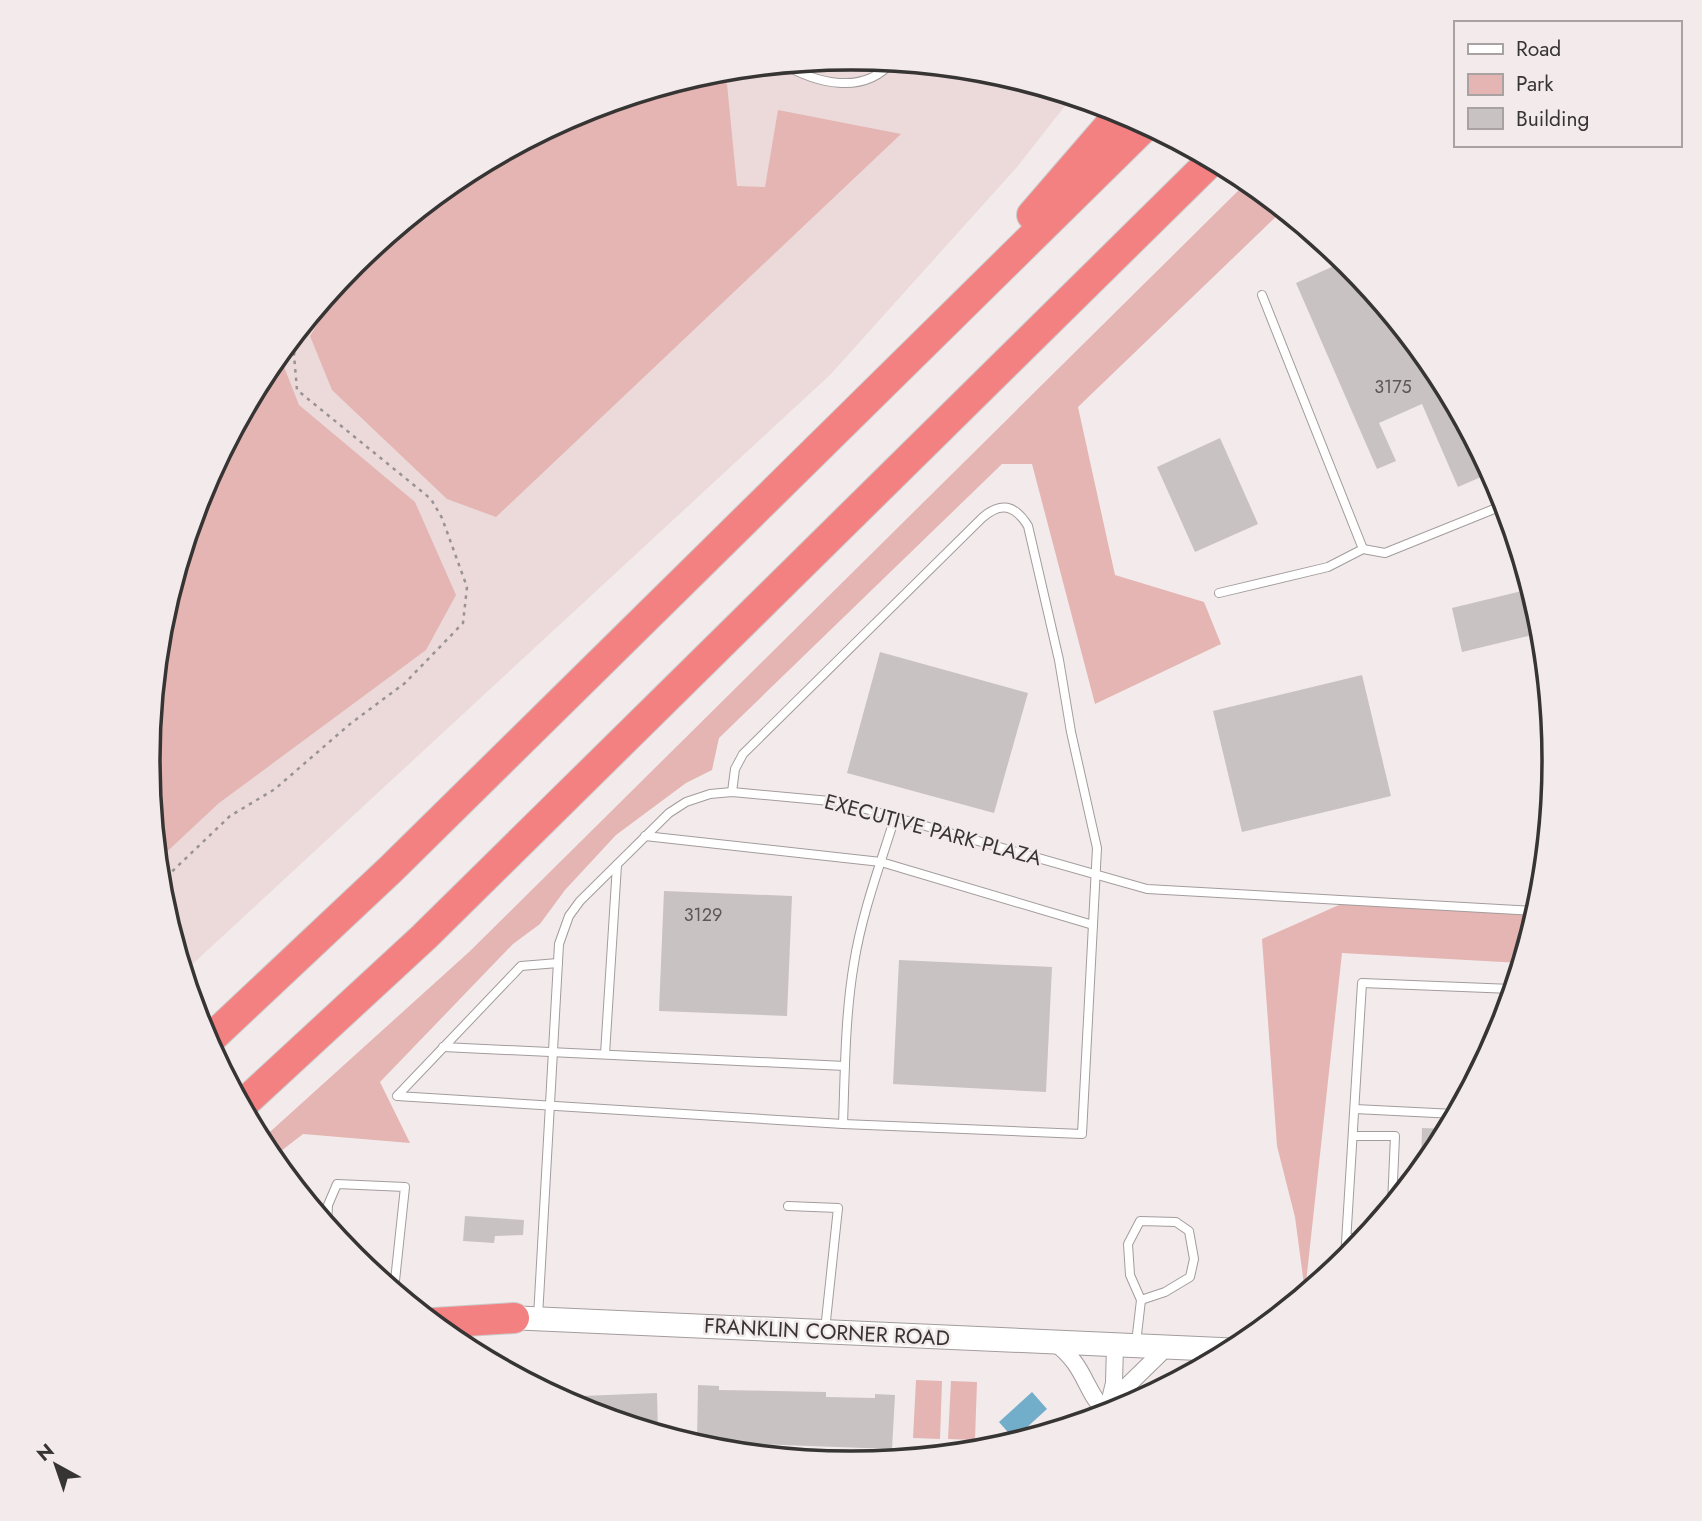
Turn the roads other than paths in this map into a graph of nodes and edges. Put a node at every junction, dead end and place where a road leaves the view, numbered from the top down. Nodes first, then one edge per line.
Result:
1 (880, 71) edge
2 (797, 72) edge
3 (1112, 122) edge
4 (1138, 133) edge
5 (1204, 168) edge
6 (1014, 257) junction
7 (1262, 295) dead end
8 (1494, 509) edge
9 (1363, 549) junction
10 (1219, 593) dead end
11 (732, 792) junction
12 (895, 817) junction
13 (645, 836) junction
14 (881, 862) junction
15 (617, 865) junction
16 (1095, 873) junction
17 (1525, 910) edge
18 (1093, 925) junction
19 (558, 963) junction
20 (1503, 989) edge
21 (217, 1033) edge
22 (443, 1047) junction
23 (605, 1054) junction
24 (553, 1055) junction
25 (845, 1066) junction
26 (249, 1098) edge
27 (550, 1106) junction
28 (1356, 1109) junction
29 (1444, 1113) edge
30 (843, 1125) junction
31 (1354, 1136) junction
32 (1393, 1189) edge
33 (788, 1206) dead end
34 (328, 1211) edge
35 (1347, 1238) edge
36 (395, 1279) edge
37 (1142, 1300) junction
38 (439, 1314) edge
39 (526, 1318) junction
40 (450, 1322) edge
41 (825, 1333) junction
42 (1054, 1342) junction
43 (1126, 1345) junction
44 (1167, 1347) junction
45 (1211, 1349) edge
46 (1123, 1395) edge
47 (1110, 1400) edge
48 (1098, 1404) edge

1 - 2 lane
3 - 6 highway
4 - 6 highway
5 - 26 highway
6 - 21 highway
7 - 9 lane
8 - 9 lane
9 - 10 lane
11 - 12 lane, EXECUTIVE PARK PLAZA
11 - 13 lane, EXECUTIVE PARK PLAZA
11 - 16 lane
12 - 14 lane
12 - 16 lane, EXECUTIVE PARK PLAZA
13 - 14 lane
13 - 15 lane, EXECUTIVE PARK PLAZA
14 - 18 lane
14 - 25 lane
15 - 19 lane, EXECUTIVE PARK PLAZA
15 - 23 lane
16 - 17 lane, EXECUTIVE PARK PLAZA
16 - 18 lane
18 - 30 lane
19 - 22 lane
19 - 24 lane, EXECUTIVE PARK PLAZA
20 - 28 lane
22 - 24 lane
22 - 27 lane
23 - 24 lane
23 - 25 lane
24 - 27 lane, EXECUTIVE PARK PLAZA
25 - 30 lane
27 - 30 lane
27 - 39 lane, EXECUTIVE PARK PLAZA
28 - 29 lane
28 - 31 lane
31 - 32 lane
31 - 35 lane
33 - 41 lane
34 - 36 lane
37 - 37 lane
37 - 43 lane
38 - 39 main road, FRANKLIN CORNER ROAD
39 - 40 highway
39 - 41 main road, FRANKLIN CORNER ROAD
41 - 42 main road, FRANKLIN CORNER ROAD
42 - 43 main road, FRANKLIN CORNER ROAD
42 - 48 street
43 - 44 main road, FRANKLIN CORNER ROAD
43 - 47 street
44 - 45 main road, FRANKLIN CORNER ROAD
44 - 46 street

